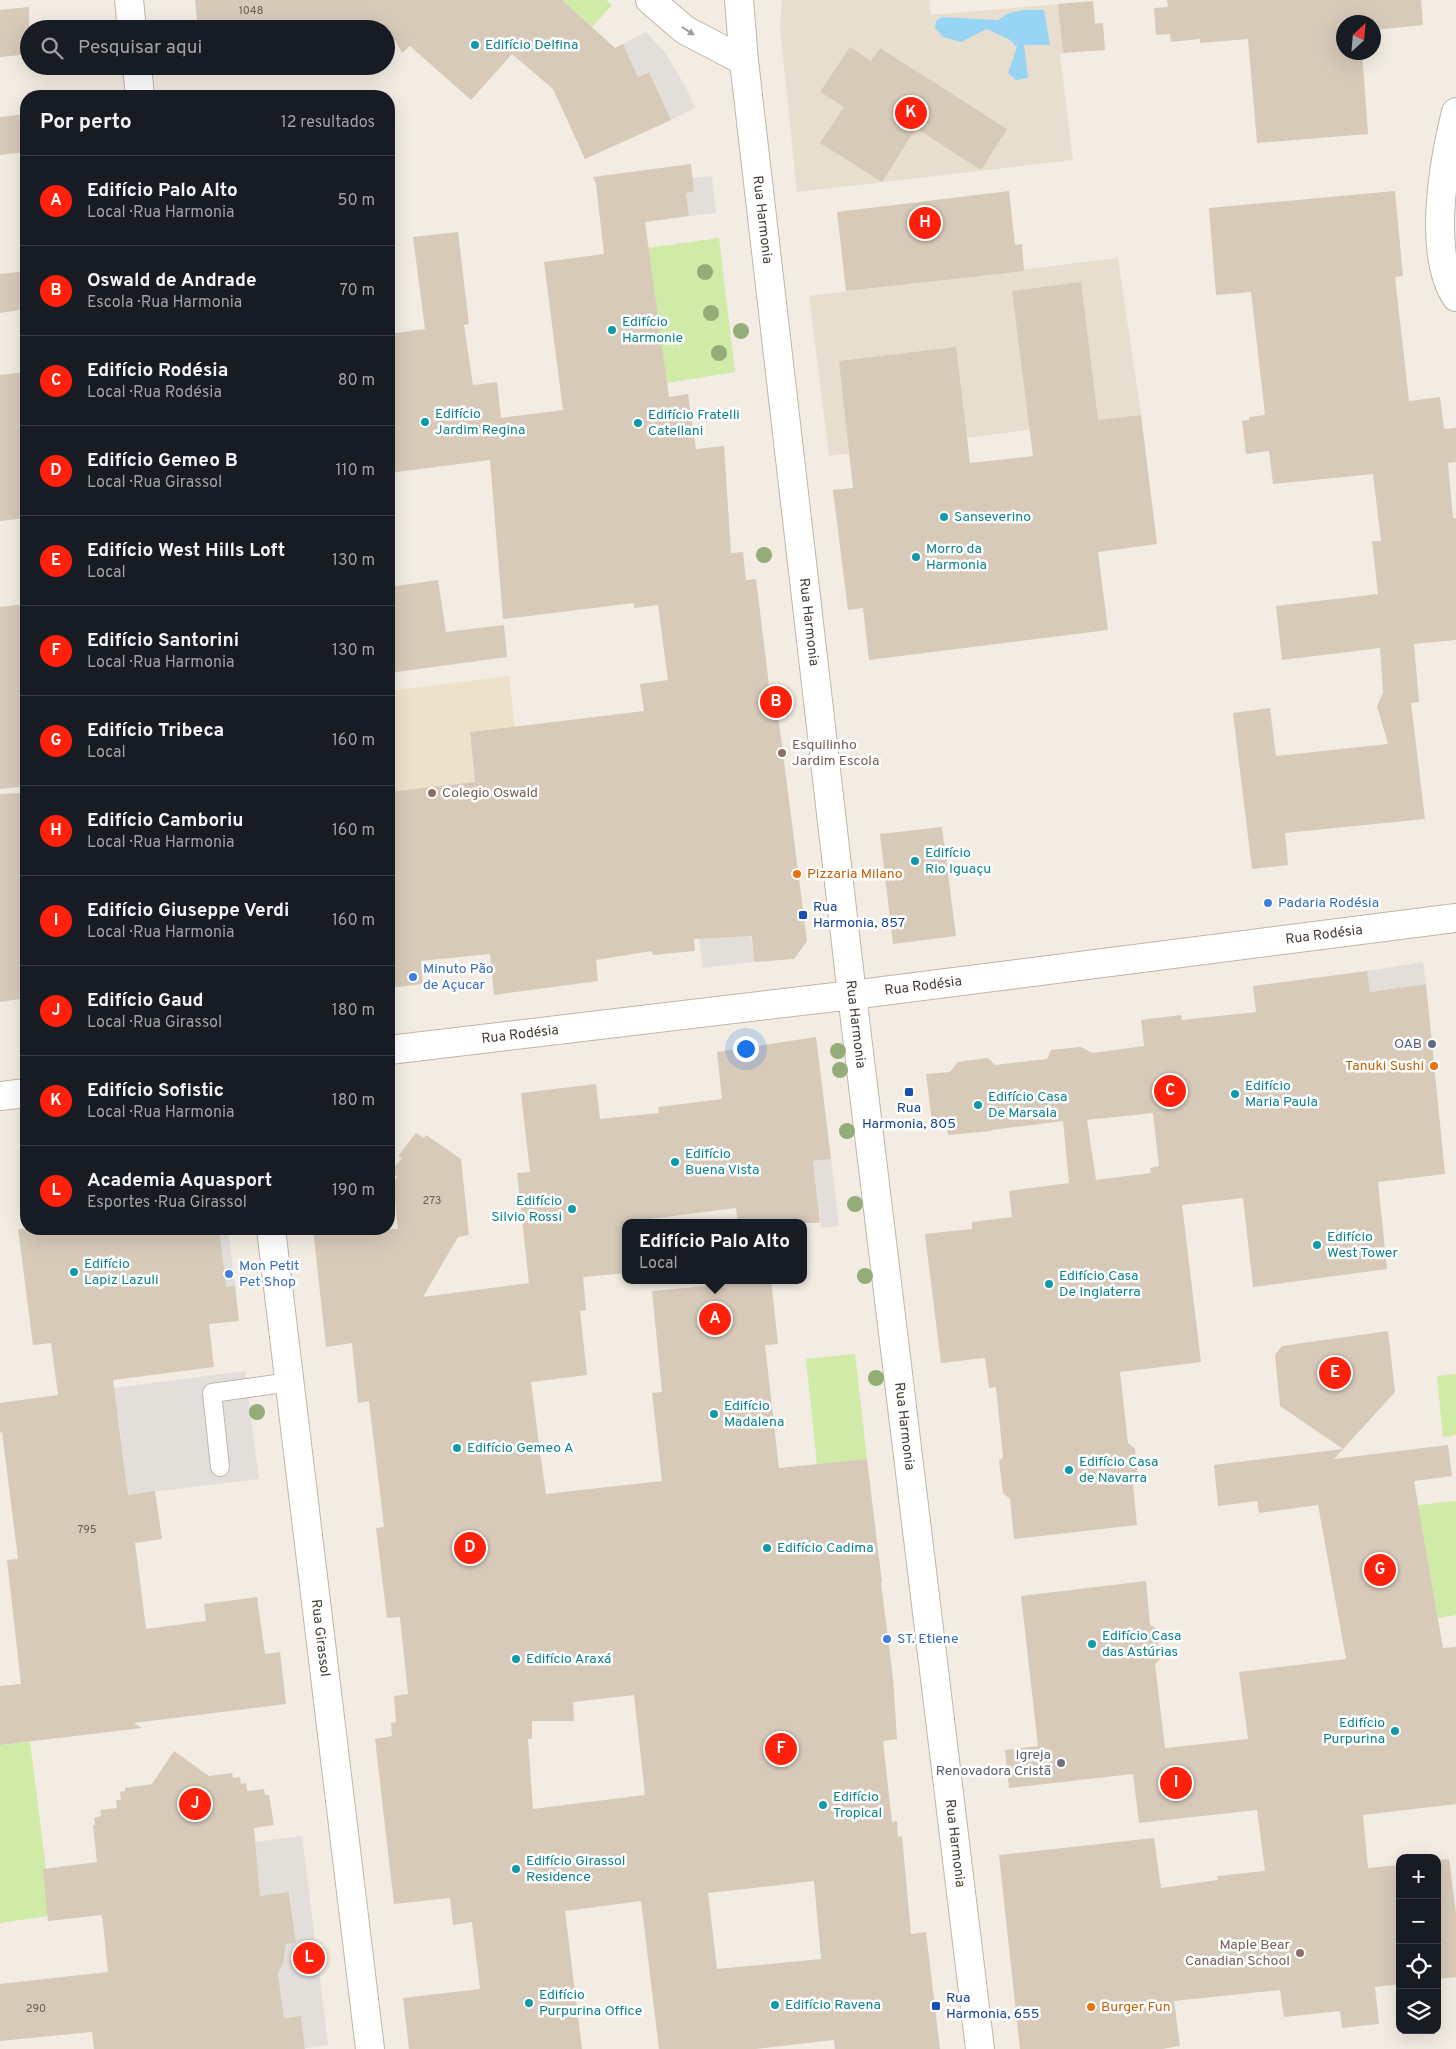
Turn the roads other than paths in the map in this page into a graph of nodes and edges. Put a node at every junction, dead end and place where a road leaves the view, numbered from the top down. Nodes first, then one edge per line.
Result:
1 (129, 0) edge
2 (650, 0) edge
3 (738, 0) edge
4 (131, 20) edge
5 (744, 61) junction
6 (138, 75) edge
7 (139, 90) edge
8 (1456, 112) edge
9 (1452, 139) edge
10 (1456, 297) edge
11 (1456, 921) edge
12 (852, 995) junction
13 (395, 1049) edge
14 (20, 1094) edge
15 (0, 1096) edge
16 (272, 1235) edge
17 (290, 1382) junction
18 (220, 1467) dead end
19 (370, 2049) edge
20 (980, 2049) edge

1 - 4 street
2 -> 5 street
3 - 5 street, Rua Harmonia
5 - 12 street, Rua Harmonia
6 - 7 street
8 - 9 street
9 - 10 street
11 - 12 street, Rua Rodésia
12 - 13 street, Rua Rodésia
12 - 20 street, Rua Harmonia
14 - 15 street
16 - 17 street, Rua Girassol
17 - 18 lane
17 - 19 street, Rua Girassol

